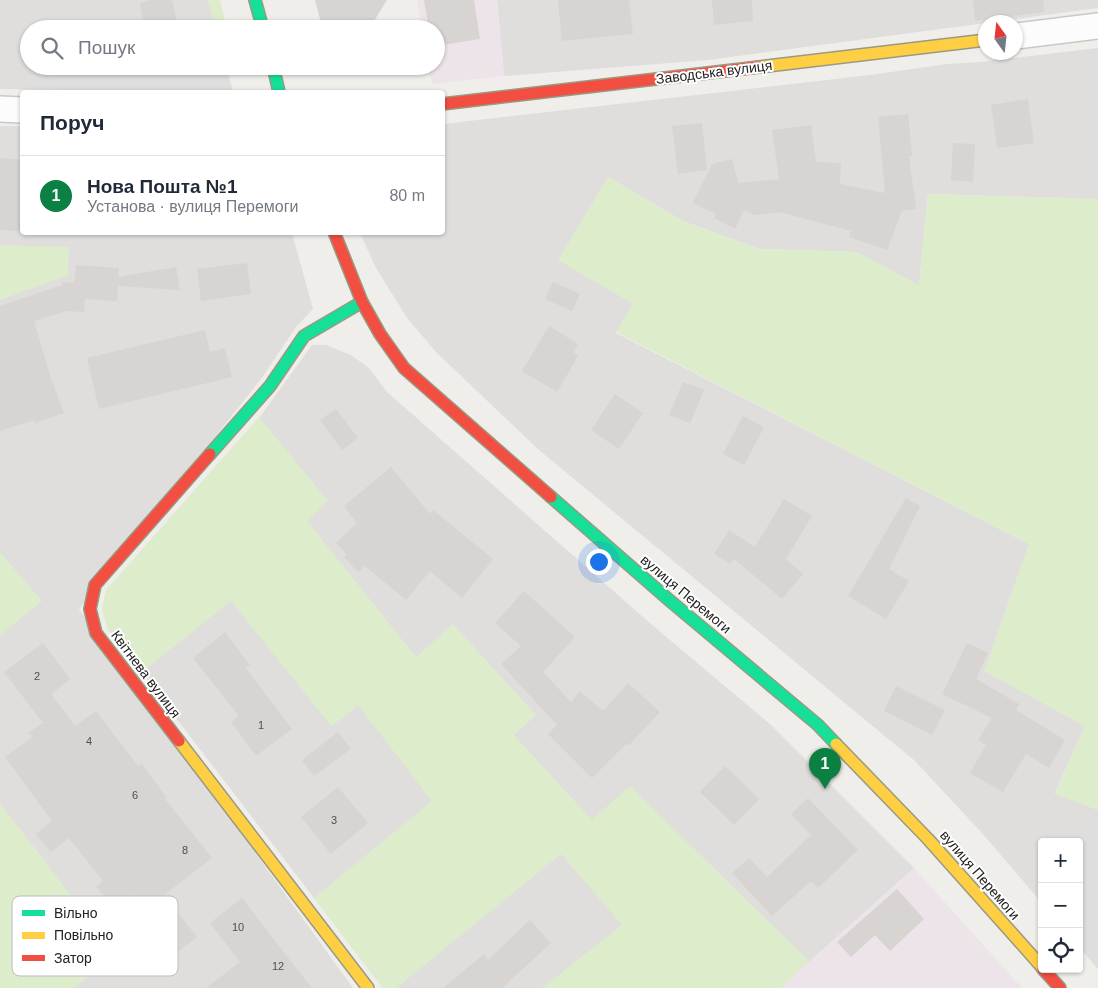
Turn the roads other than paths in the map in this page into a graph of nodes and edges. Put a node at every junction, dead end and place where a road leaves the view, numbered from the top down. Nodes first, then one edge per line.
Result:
1 (256, 0) edge
2 (261, 20) edge
3 (1098, 26) edge
4 (1023, 35) edge
5 (978, 41) edge
6 (275, 75) edge
7 (279, 90) edge
8 (445, 104) edge
9 (0, 109) edge
10 (20, 110) edge
11 (335, 235) edge
12 (362, 302) junction
13 (1038, 962) edge
14 (1047, 973) edge
15 (368, 988) edge
16 (1060, 988) edge

1 - 2 street
3 - 4 street
5 - 8 street, Заводська вулиця
6 - 7 street
9 - 10 street
11 - 12 street, вулиця Перемоги
12 - 13 street, вулиця Перемоги
12 - 15 street, Квітнева вулиця
14 - 16 street, вулиця Перемоги

